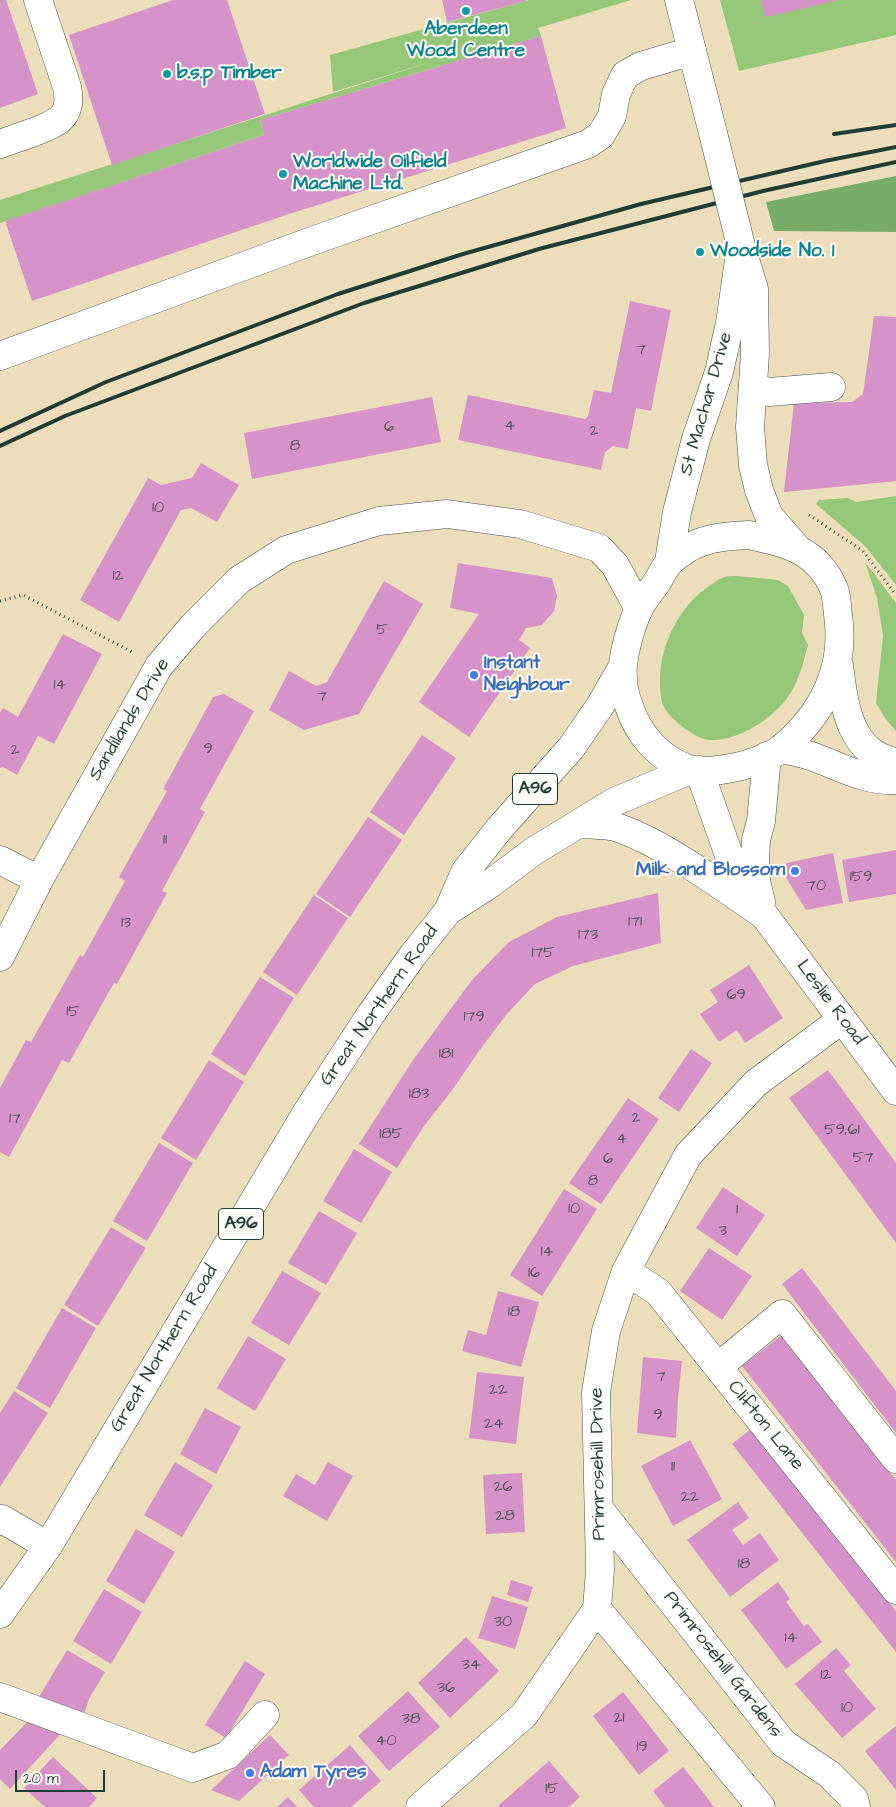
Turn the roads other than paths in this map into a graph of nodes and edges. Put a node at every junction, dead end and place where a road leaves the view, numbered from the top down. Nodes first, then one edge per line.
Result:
1 (38, 0) edge
2 (679, 0) edge
3 (692, 51) junction
4 (0, 144) edge
5 (741, 246) junction
6 (0, 356) edge
7 (753, 387) junction
8 (831, 387) dead end
9 (796, 547) junction
10 (669, 562) junction
11 (639, 609) junction
12 (838, 656) junction
13 (623, 666) junction
14 (774, 752) junction
15 (896, 762) edge
16 (695, 770) junction
17 (896, 780) edge
18 (580, 824) junction
19 (0, 860) edge
20 (39, 880) junction
21 (448, 911) junction
22 (764, 915) junction
23 (0, 957) edge
24 (841, 1020) junction
25 (896, 1091) edge
26 (626, 1271) junction
27 (718, 1367) junction
28 (896, 1459) edge
29 (600, 1510) junction
30 (0, 1521) edge
31 (48, 1546) junction
32 (896, 1590) edge
33 (597, 1609) junction
34 (0, 1614) edge
35 (0, 1697) edge
36 (265, 1715) dead end
37 (420, 1807) edge
38 (761, 1807) edge
39 (856, 1807) edge

1 - 4 main road
2 - 3 main road, St Machar Drive
3 - 5 main road, St Machar Drive, bridge
3 - 6 main road
5 - 7 main road, St Machar Drive
5 - 10 main road, St Machar Drive
7 - 8 main road
7 - 9 main road, St Machar Drive
9 - 10 main road, A96
9 - 12 main road, A96
10 - 11 main road, A96
11 - 13 main road, A96
11 - 20 main road, Sandilands Drive
12 - 14 main road, A96
12 - 15 main road, A96
13 - 16 main road, A96
13 - 21 main road, Great Northern Road / A96
14 - 16 main road, A96
14 - 17 main road
14 - 22 main road, Leslie Road
16 - 18 main road, Great Northern Road / A96
16 - 22 main road, Leslie Road
18 - 21 main road, Great Northern Road / A96
18 - 22 main road
19 - 20 main road
20 - 23 main road, Sandilands Drive
21 - 31 main road, Great Northern Road / A96
22 - 24 main road, Leslie Road
24 - 25 main road, Leslie Road
24 - 26 main road, Primrosehill Drive
26 - 27 main road, Clifton Lane
26 - 29 main road, Primrosehill Drive
27 - 28 main road
27 - 32 main road, Clifton Lane
29 - 33 main road, Primrosehill Drive
29 - 39 main road, Primrosehill Gardens
30 - 31 main road
31 - 34 main road, Great Northern Road / A96
33 - 37 main road
33 - 38 main road
35 - 36 main road

